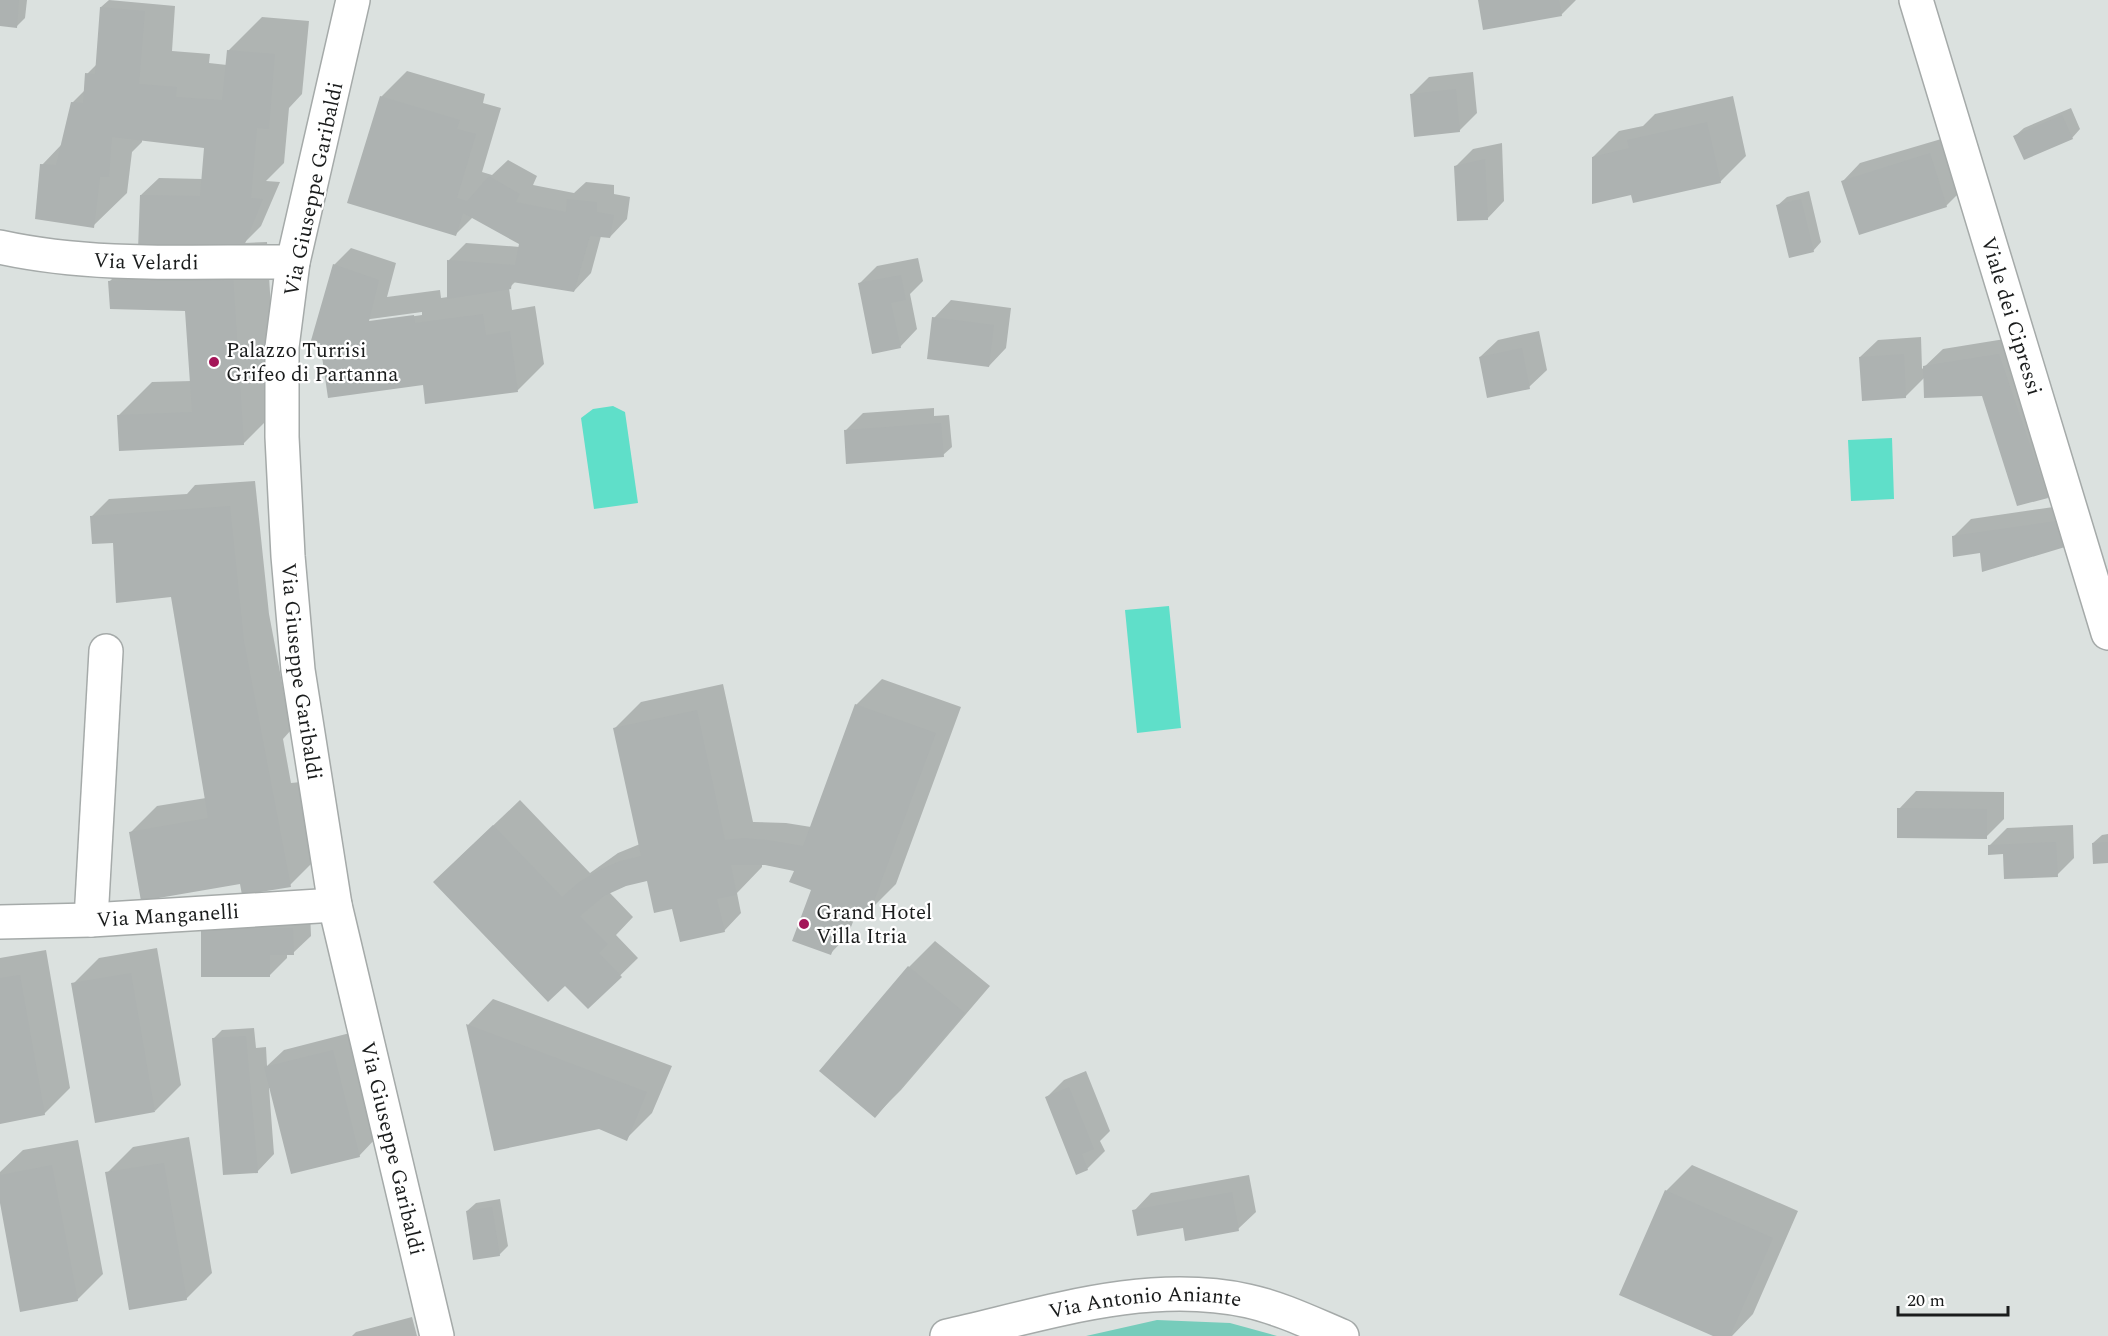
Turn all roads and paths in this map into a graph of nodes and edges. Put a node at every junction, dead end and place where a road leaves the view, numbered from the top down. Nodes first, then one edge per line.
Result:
1 (353, 0) edge
2 (1916, 0) edge
3 (0, 248) edge
4 (293, 262) junction
5 (2108, 633) edge
6 (106, 651) dead end
7 (334, 905) junction
8 (91, 920) junction
9 (0, 922) edge
10 (437, 1336) edge
11 (947, 1336) edge
12 (1342, 1336) edge

1 - 4 street, Via Giuseppe Garibaldi
2 - 5 street, Viale dei Cipressi
3 - 4 street, Via Velardi
4 - 7 street, Via Giuseppe Garibaldi
6 - 8 street
7 - 8 street, Via Manganelli
7 - 10 street, Via Giuseppe Garibaldi
8 - 9 street, Via Manganelli
11 - 12 street, Via Antonio Aniante

